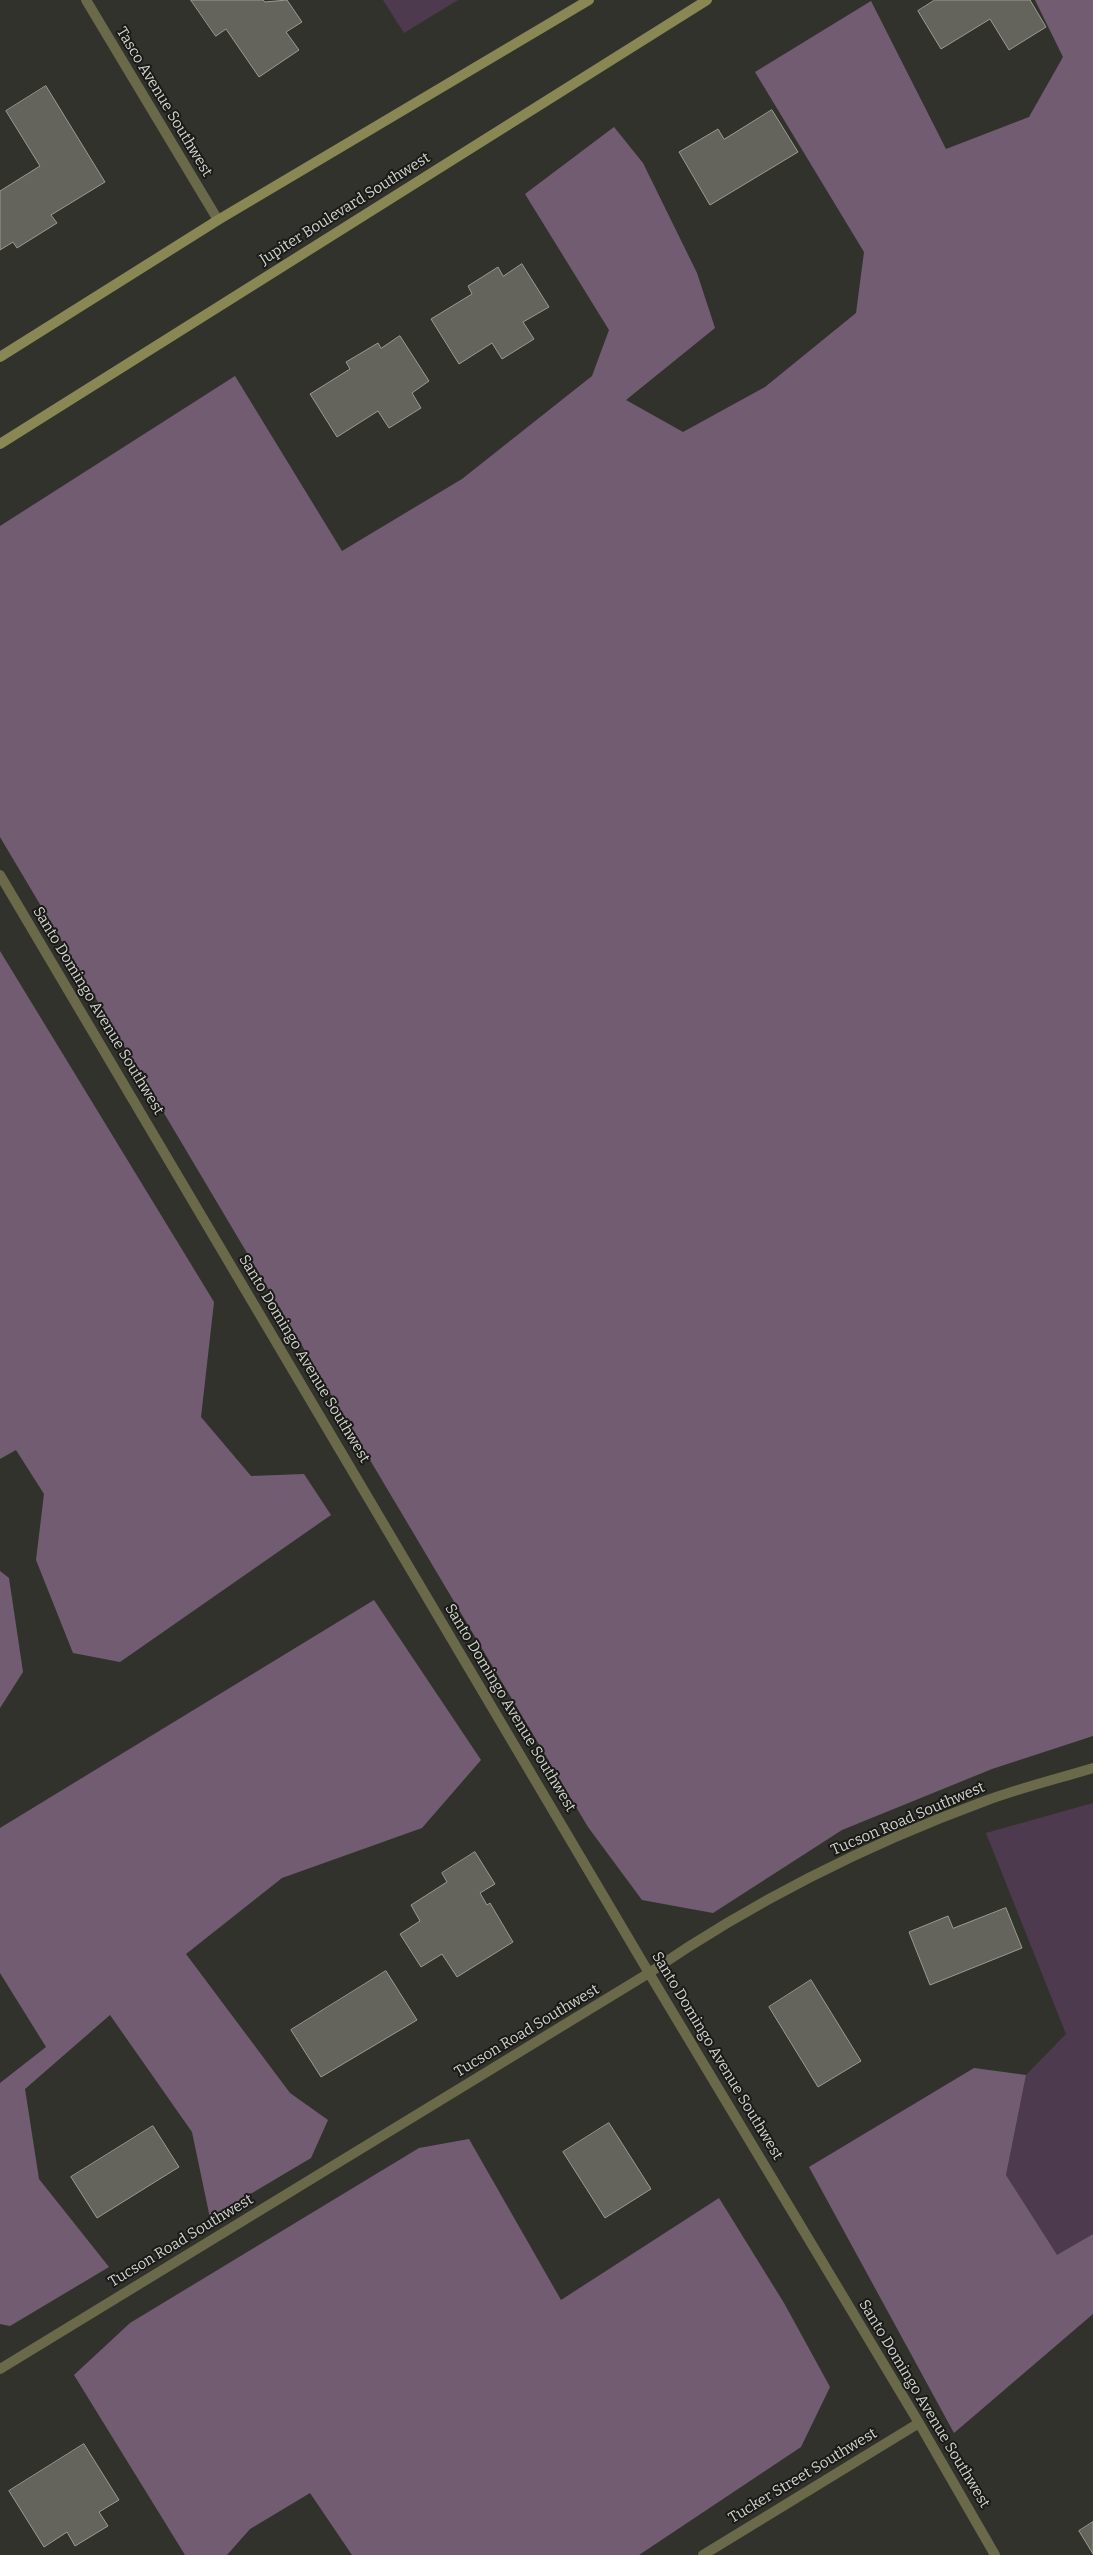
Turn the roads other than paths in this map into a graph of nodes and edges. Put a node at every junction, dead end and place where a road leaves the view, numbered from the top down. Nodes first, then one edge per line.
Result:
1 (86, 0) edge
2 (589, 0) edge
3 (707, 0) edge
4 (218, 220) junction
5 (0, 357) edge
6 (0, 444) edge
7 (0, 876) edge
8 (1093, 1768) edge
9 (649, 1974) junction
10 (0, 2369) edge
11 (919, 2423) junction
12 (703, 2555) edge
13 (995, 2555) edge

1 - 4 street, Tasco Avenue Southwest
2 - 4 street
3 - 6 street, Jupiter Boulevard Southwest
4 - 5 street
7 - 9 street, Santo Domingo Avenue Southwest
8 - 9 street, Tucson Road Southwest
9 - 10 street, Tucson Road Southwest
9 - 11 street, Santo Domingo Avenue Southwest
11 - 12 street, Tucker Street Southwest
11 - 13 street, Santo Domingo Avenue Southwest

